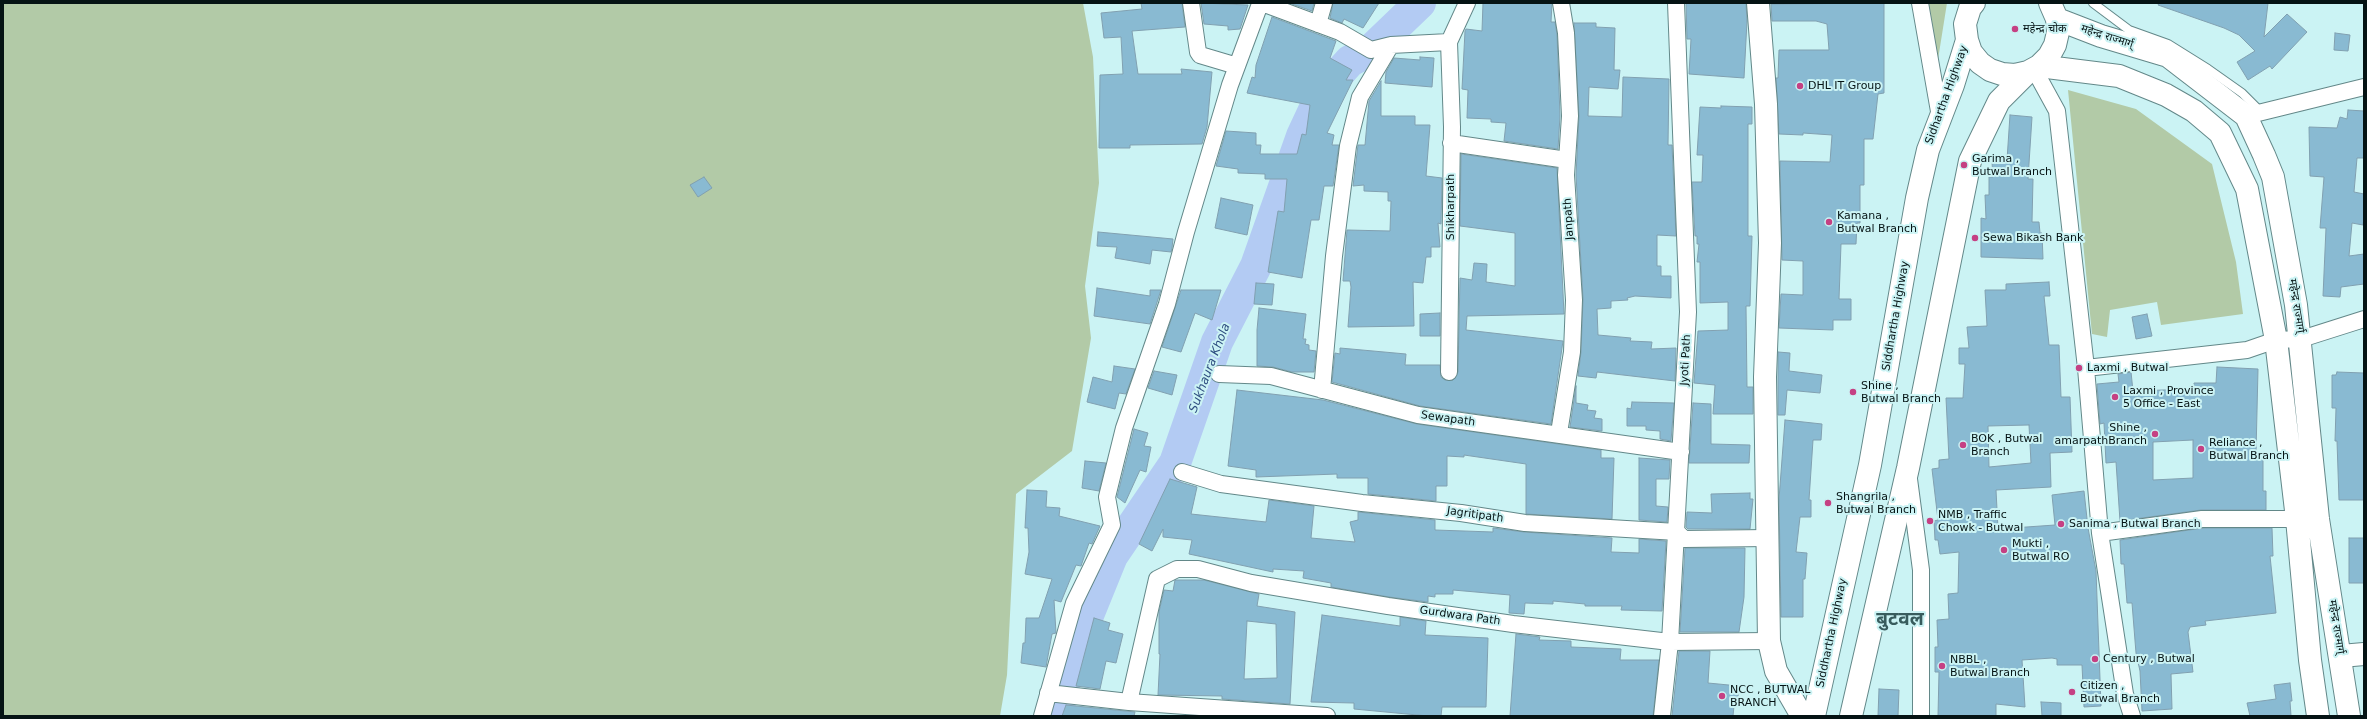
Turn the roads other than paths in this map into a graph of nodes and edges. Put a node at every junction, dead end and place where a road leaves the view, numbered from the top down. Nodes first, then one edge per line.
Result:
1 (1191, 3) edge
2 (1324, 3) edge
3 (1467, 3) edge
4 (1561, 3) edge
5 (1676, 3) edge
6 (1758, 3) edge
7 (1920, 3) edge
8 (2093, 3) edge
9 (1972, 5) edge
10 (2053, 11) edge
11 (1318, 24) junction
12 (1967, 40) junction
13 (1450, 42) junction
14 (1391, 45) junction
15 (1237, 66) junction
16 (2034, 69) junction
17 (2364, 87) edge
18 (2254, 114) junction
19 (1940, 117) junction
20 (1451, 143) junction
21 (1928, 150) joint
22 (1567, 160) junction
23 (2364, 319) edge
24 (2301, 339) junction
25 (2276, 340) junction
26 (2086, 368) junction
27 (1449, 372) dead end
28 (1219, 374) dead end
29 (1322, 390) junction
30 (1559, 434) junction
31 (1681, 452) junction
32 (1908, 468) junction
33 (1182, 472) dead end
34 (2297, 519) junction
35 (1676, 532) junction
36 (2100, 533) junction
37 (1768, 538) junction
38 (1769, 641) junction
39 (1670, 642) junction
40 (2364, 654) edge
41 (2341, 656) junction
42 (1048, 693) junction
43 (2125, 694) junction
44 (1129, 702) junction
45 (1042, 716) edge
46 (1327, 716) edge
47 (1662, 716) edge
48 (1802, 716) edge
49 (1814, 716) edge
50 (1851, 716) edge
51 (1921, 716) edge
52 (2121, 716) edge
53 (2132, 716) edge
54 (2318, 716) edge
55 (2349, 716) edge

1 - 15 street
2 - 11 street
3 - 13 street
4 - 22 street, Janpath
5 - 31 street, Jyoti Path
6 - 37 main road
7 - 19 street
8 - 18 lane
9 - 12 main road
10 - 16 main road
10 - 18 main road, महेन्द्र राज्मार्ग्
11 - 14 street
11 - 15 street
12 - 16 main road
12 - 19 main road, Sidhartha Highway
13 - 14 street
13 - 20 street, Shikharpath
14 - 29 street
15 - 42 street
16 - 25 main road
16 - 26 street
16 - 32 main road
17 - 18 street
18 - 24 main road, महेन्द्र राज्मार्ग्
19 - 21 main road, Sidhartha Highway
20 - 22 street
20 - 27 street, Shikharpath
21 - 49 main road, Siddhartha Highway
22 - 30 street, Janpath
23 - 24 street
24 - 25 street
24 - 41 main road, महेन्द्र राज्मार्ग्
25 - 26 street
25 - 34 main road
26 - 36 street
28 - 29 street, Sewapath
29 - 30 street, Sewapath
30 - 31 street, Sewapath
31 - 35 street, Jyoti Path
32 - 50 main road
32 - 51 street
33 - 35 street, Jagritipath
34 - 36 street
34 - 54 main road
35 - 37 street, Jagritipath
35 - 39 street, Jyoti Path
36 - 43 street
37 - 38 main road
38 - 39 street, Gurdwara Path
38 - 48 main road
39 - 44 street, Gurdwara Path
39 - 47 street, Jyoti Path
40 - 41 main road
41 - 55 main road, महेन्द्र राज्मार्ग्
42 - 44 street
42 - 45 street
43 - 52 street
43 - 53 street
44 - 46 street

